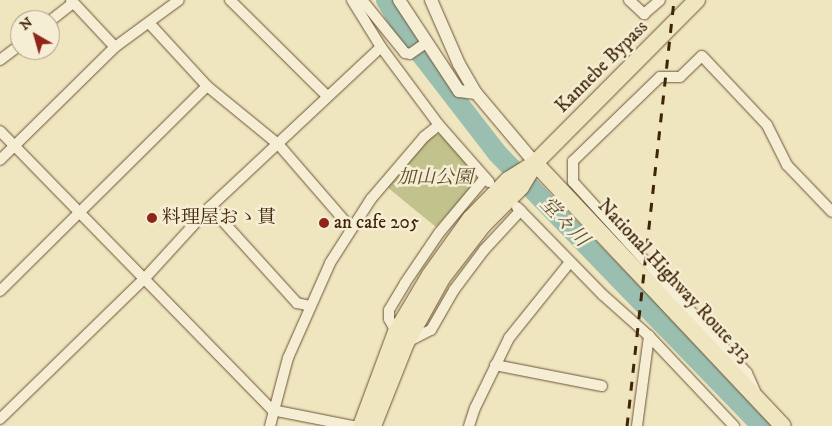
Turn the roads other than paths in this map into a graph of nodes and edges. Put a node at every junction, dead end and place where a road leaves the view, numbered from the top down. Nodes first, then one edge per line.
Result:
1 (180, 0) edge
2 (230, 0) edge
3 (352, 0) edge
4 (362, 0) edge
5 (399, 0) edge
6 (431, 0) edge
7 (629, 0) edge
8 (660, 0) edge
9 (697, 0) edge
10 (72, 1) edge
11 (60, 12) edge
12 (150, 24) junction
13 (426, 43) junction
14 (115, 47) junction
15 (381, 47) junction
16 (206, 86) junction
17 (476, 93) junction
18 (326, 96) junction
19 (439, 125) junction
20 (0, 131) edge
21 (280, 145) junction
22 (14, 146) junction
23 (0, 160) edge
24 (524, 175) junction
25 (210, 207) junction
26 (81, 211) junction
27 (832, 212) edge
28 (351, 228) junction
29 (570, 262) junction
30 (145, 278) junction
31 (0, 291) edge
32 (310, 306) junction
33 (649, 336) junction
34 (401, 337) junction
35 (495, 364) junction
36 (602, 386) dead end
37 (760, 401) junction
38 (272, 410) junction
39 (0, 420) edge
40 (270, 426) edge
41 (353, 426) edge
42 (361, 426) edge
43 (373, 426) edge
44 (469, 426) edge
45 (638, 426) edge
46 (734, 426) edge
47 (783, 426) edge

1 - 12 street
2 - 18 street
3 - 15 street
4 - 13 street
5 - 13 street
6 - 17 street
7 - 8 street
9 - 24 highway, Kannebe Bypass
10 - 11 street
10 - 14 street
12 - 14 street
12 - 16 street
13 - 17 street
14 - 22 street
15 - 18 street
15 - 19 street
16 - 21 street
16 - 26 street
17 - 24 street
18 - 21 street
19 - 28 street
19 - 34 street
20 - 22 street
21 - 25 street
21 - 28 street
22 - 23 street
22 - 26 street
24 - 34 highway, Kannebe Bypass
24 - 37 highway, National Highway Route 313
25 - 30 street
25 - 32 street
26 - 30 street
26 - 31 street
27 - 37 street
28 - 32 street
29 - 33 street
29 - 34 street
29 - 35 street
30 - 38 street
30 - 39 street
32 - 38 street
33 - 45 street
33 - 46 street
34 - 42 highway
34 - 43 highway
35 - 36 street
35 - 44 street
37 - 47 highway, National Highway Route 313
38 - 40 street
38 - 41 street

